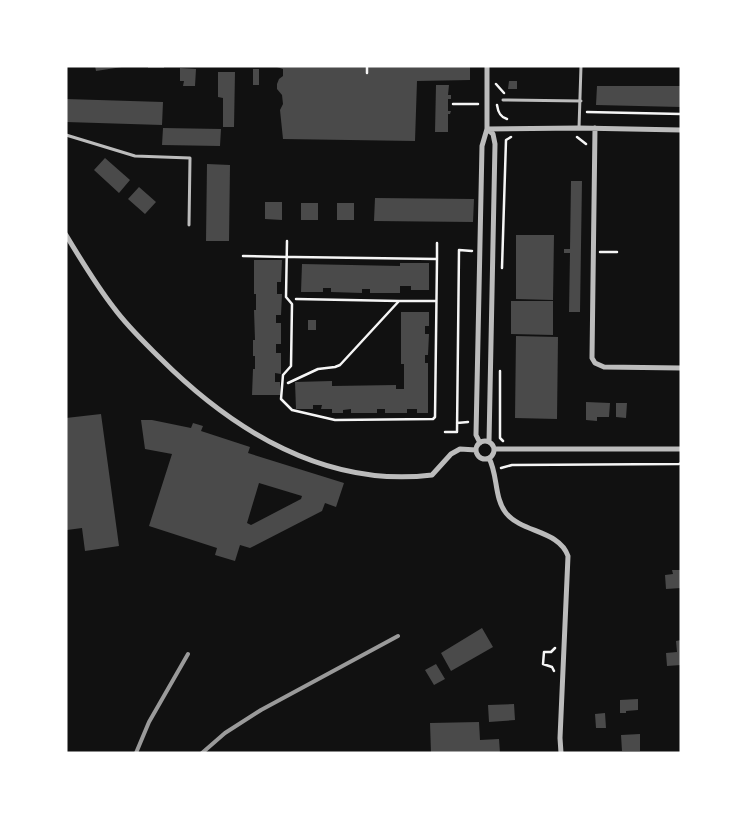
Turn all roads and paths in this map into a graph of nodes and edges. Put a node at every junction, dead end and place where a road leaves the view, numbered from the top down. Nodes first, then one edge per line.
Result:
1 (367, 66) edge
2 (487, 66) edge
3 (581, 66) edge
4 (367, 73) dead end
5 (503, 100) dead end
6 (497, 101) dead end
7 (581, 101) junction
8 (453, 104) dead end
9 (478, 104) dead end
10 (580, 110) junction
11 (681, 114) edge
12 (510, 120) dead end
13 (579, 128) junction
14 (595, 128) junction
15 (487, 129) junction
16 (681, 130) edge
17 (66, 135) edge
18 (514, 136) dead end
19 (576, 137) dead end
20 (589, 151) dead end
21 (189, 225) dead end
22 (66, 235) edge
23 (287, 241) dead end
24 (437, 243) dead end
25 (474, 251) dead end
26 (594, 252) junction
27 (617, 252) dead end
28 (243, 256) dead end
29 (287, 257) junction
30 (437, 259) junction
31 (502, 274) dead end
32 (296, 299) dead end
33 (436, 300) junction
34 (399, 301) junction
35 (681, 368) edge
36 (500, 370) dead end
37 (288, 383) dead end
38 (500, 428) dead end
39 (445, 432) dead end
40 (489, 442) junction
41 (480, 443) junction
42 (494, 449) junction
43 (681, 449) edge
44 (476, 450) junction
45 (489, 458) junction
46 (681, 463) edge
47 (493, 470) junction
48 (556, 647) dead end
49 (554, 680) dead end
50 (561, 753) edge

1 - 4 path
2 - 15 street
3 - 7 lane
5 - 7 lane
6 - 12 path
7 - 10 lane
8 - 9 path
10 - 11 path
10 - 13 lane
13 - 14 street
13 - 15 street
14 - 16 street
14 - 26 street
15 - 40 street
15 - 41 street
17 - 21 lane
18 - 31 path
19 - 20 path
22 - 44 street
23 - 29 path
24 - 30 path
25 - 39 path
26 - 27 path
26 - 35 street
28 - 29 path
29 - 30 path
29 - 33 path
30 - 33 path
32 - 34 path
33 - 34 path
34 - 37 path
36 - 38 path
40 - 41 street
40 - 42 street
41 - 44 street
42 - 43 street
42 - 45 street
44 - 45 street
45 - 47 street
46 - 47 path
47 - 50 street
48 - 49 path

